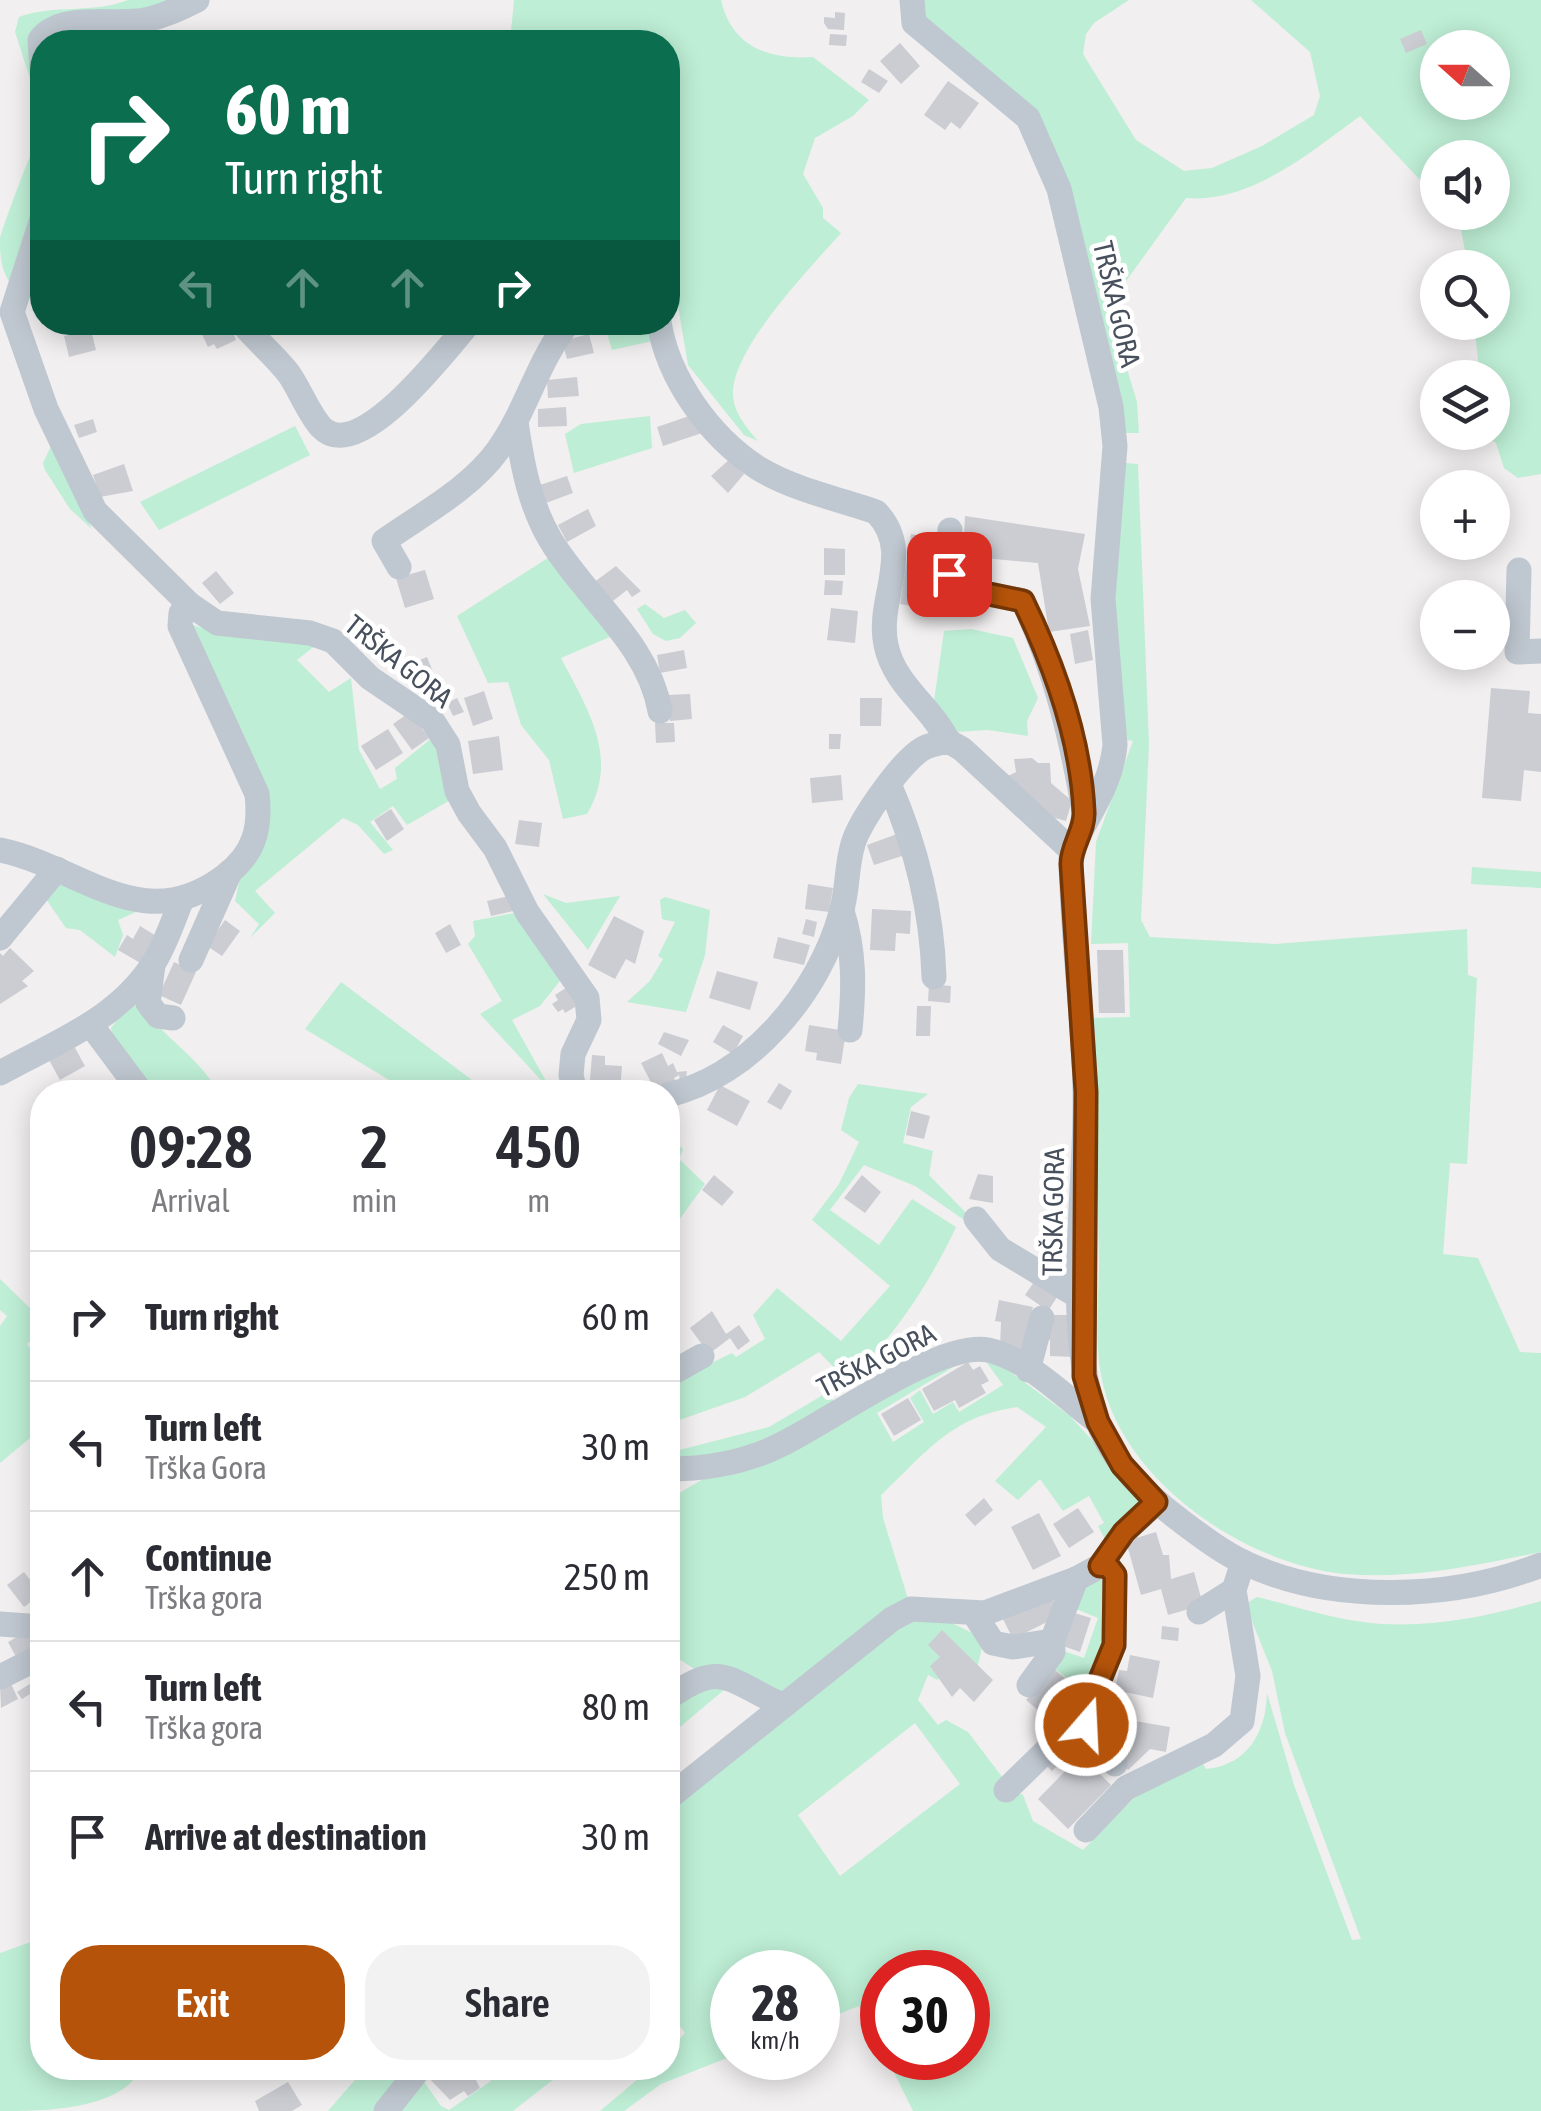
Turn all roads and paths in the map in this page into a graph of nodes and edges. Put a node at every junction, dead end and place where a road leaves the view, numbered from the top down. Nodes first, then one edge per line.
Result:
1 (196, 0) edge
2 (911, 0) edge
3 (52, 30) edge
4 (30, 247) edge
5 (5, 306) edge
6 (253, 335) edge
7 (459, 335) edge
8 (560, 335) edge
9 (663, 335) edge
10 (516, 422) junction
11 (950, 530) dead end
12 (399, 567) dead end
13 (1519, 570) dead end
14 (189, 604) junction
15 (1541, 651) edge
16 (660, 711) dead end
17 (948, 742) junction
18 (889, 784) junction
19 (1085, 816) junction
20 (0, 850) edge
21 (1071, 850) junction
22 (58, 868) junction
23 (230, 872) junction
24 (182, 898) junction
25 (842, 912) junction
26 (0, 938) edge
27 (191, 960) dead end
28 (154, 963) junction
29 (934, 977) dead end
30 (174, 1018) dead end
31 (91, 1025) junction
32 (850, 1030) dead end
33 (0, 1073) edge
34 (131, 1080) edge
35 (571, 1080) edge
36 (680, 1090) edge
37 (976, 1219) dead end
38 (1081, 1298) junction
39 (1042, 1318) dead end
40 (702, 1356) dead end
41 (680, 1368) edge
42 (1028, 1370) junction
43 (1098, 1422) junction
44 (680, 1467) edge
45 (1156, 1502) junction
46 (1242, 1562) junction
47 (1541, 1565) edge
48 (1100, 1566) junction
49 (1076, 1579) junction
50 (1234, 1590) junction
51 (1199, 1612) dead end
52 (975, 1615) junction
53 (1052, 1640) junction
54 (30, 1662) edge
55 (0, 1676) edge
56 (1029, 1685) dead end
57 (680, 1689) edge
58 (780, 1704) junction
59 (1087, 1711) junction
60 (1115, 1764) dead end
61 (680, 1788) edge
62 (1006, 1790) dead end
63 (1086, 1830) dead end
64 (411, 2080) edge
65 (386, 2111) edge

1 - 3 street
2 - 19 street, TRŠKA GORA
4 - 5 street, TRŠKA GORA
5 - 14 street, TRŠKA GORA
6 - 7 street
8 - 10 street
9 - 17 street
10 - 12 street
10 - 16 street
11 - 19 street
13 - 15 street
14 - 23 street
14 - 35 street, TRŠKA GORA
17 - 18 street
17 - 21 street
18 - 25 street
18 - 29 street
19 - 21 street, TRŠKA GORA
20 - 22 street
21 - 38 street, TRŠKA GORA
22 - 24 street
22 - 26 street
23 - 24 street
23 - 27 street
24 - 28 street
25 - 32 street
25 - 36 street
28 - 30 street
28 - 31 street
31 - 33 street
31 - 34 street
37 - 38 street
38 - 43 street, TRŠKA GORA
39 - 42 street
40 - 41 street
42 - 43 street, TRŠKA GORA
42 - 44 street, TRŠKA GORA
43 - 45 street, TRŠKA GORA
45 - 46 street, TRŠKA GORA
45 - 48 street
46 - 47 street, TRŠKA GORA
46 - 50 street
48 - 49 street
48 - 59 street
49 - 52 street
49 - 53 street
50 - 51 street
50 - 63 street
52 - 53 street
52 - 58 street
53 - 56 street
54 - 55 street
57 - 58 street
58 - 61 street
59 - 60 street
59 - 62 street
64 - 65 street

